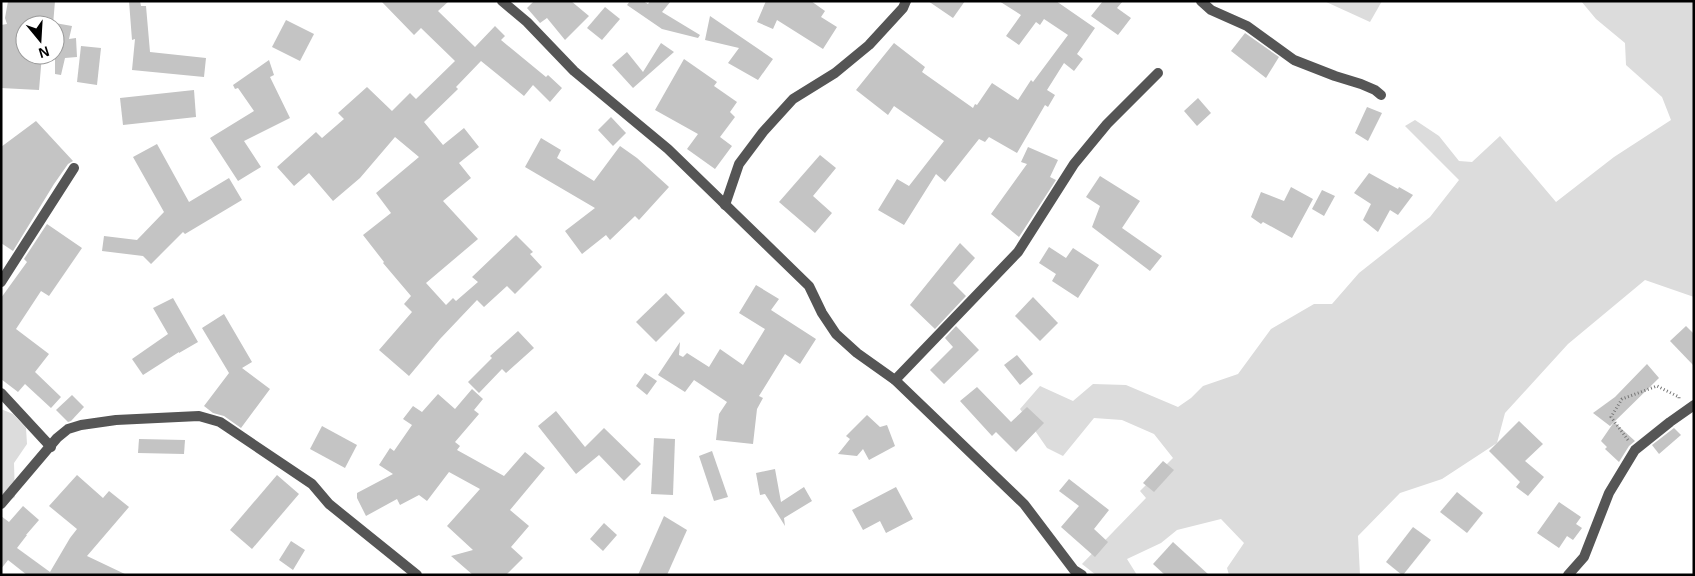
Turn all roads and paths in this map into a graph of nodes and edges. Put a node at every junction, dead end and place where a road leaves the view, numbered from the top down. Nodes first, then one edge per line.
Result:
1 (502, 1) edge
2 (906, 1) edge
3 (1201, 1) edge
4 (1158, 73) dead end
5 (1382, 95) dead end
6 (74, 168) dead end
7 (725, 205) junction
8 (1, 282) edge
9 (895, 380) junction
10 (1, 393) edge
11 (1694, 405) edge
12 (1680, 414) junction
13 (51, 447) junction
14 (1635, 450) junction
15 (1, 504) edge
16 (417, 575) edge
17 (1082, 575) edge
18 (1568, 575) edge

1 - 7 street
2 - 7 street
3 - 5 street
4 - 9 street
6 - 8 street
7 - 9 street
9 - 17 street
10 - 13 street
11 - 12 street
12 - 14 street
12 - 14 path
13 - 15 street
13 - 16 street
14 - 18 street

